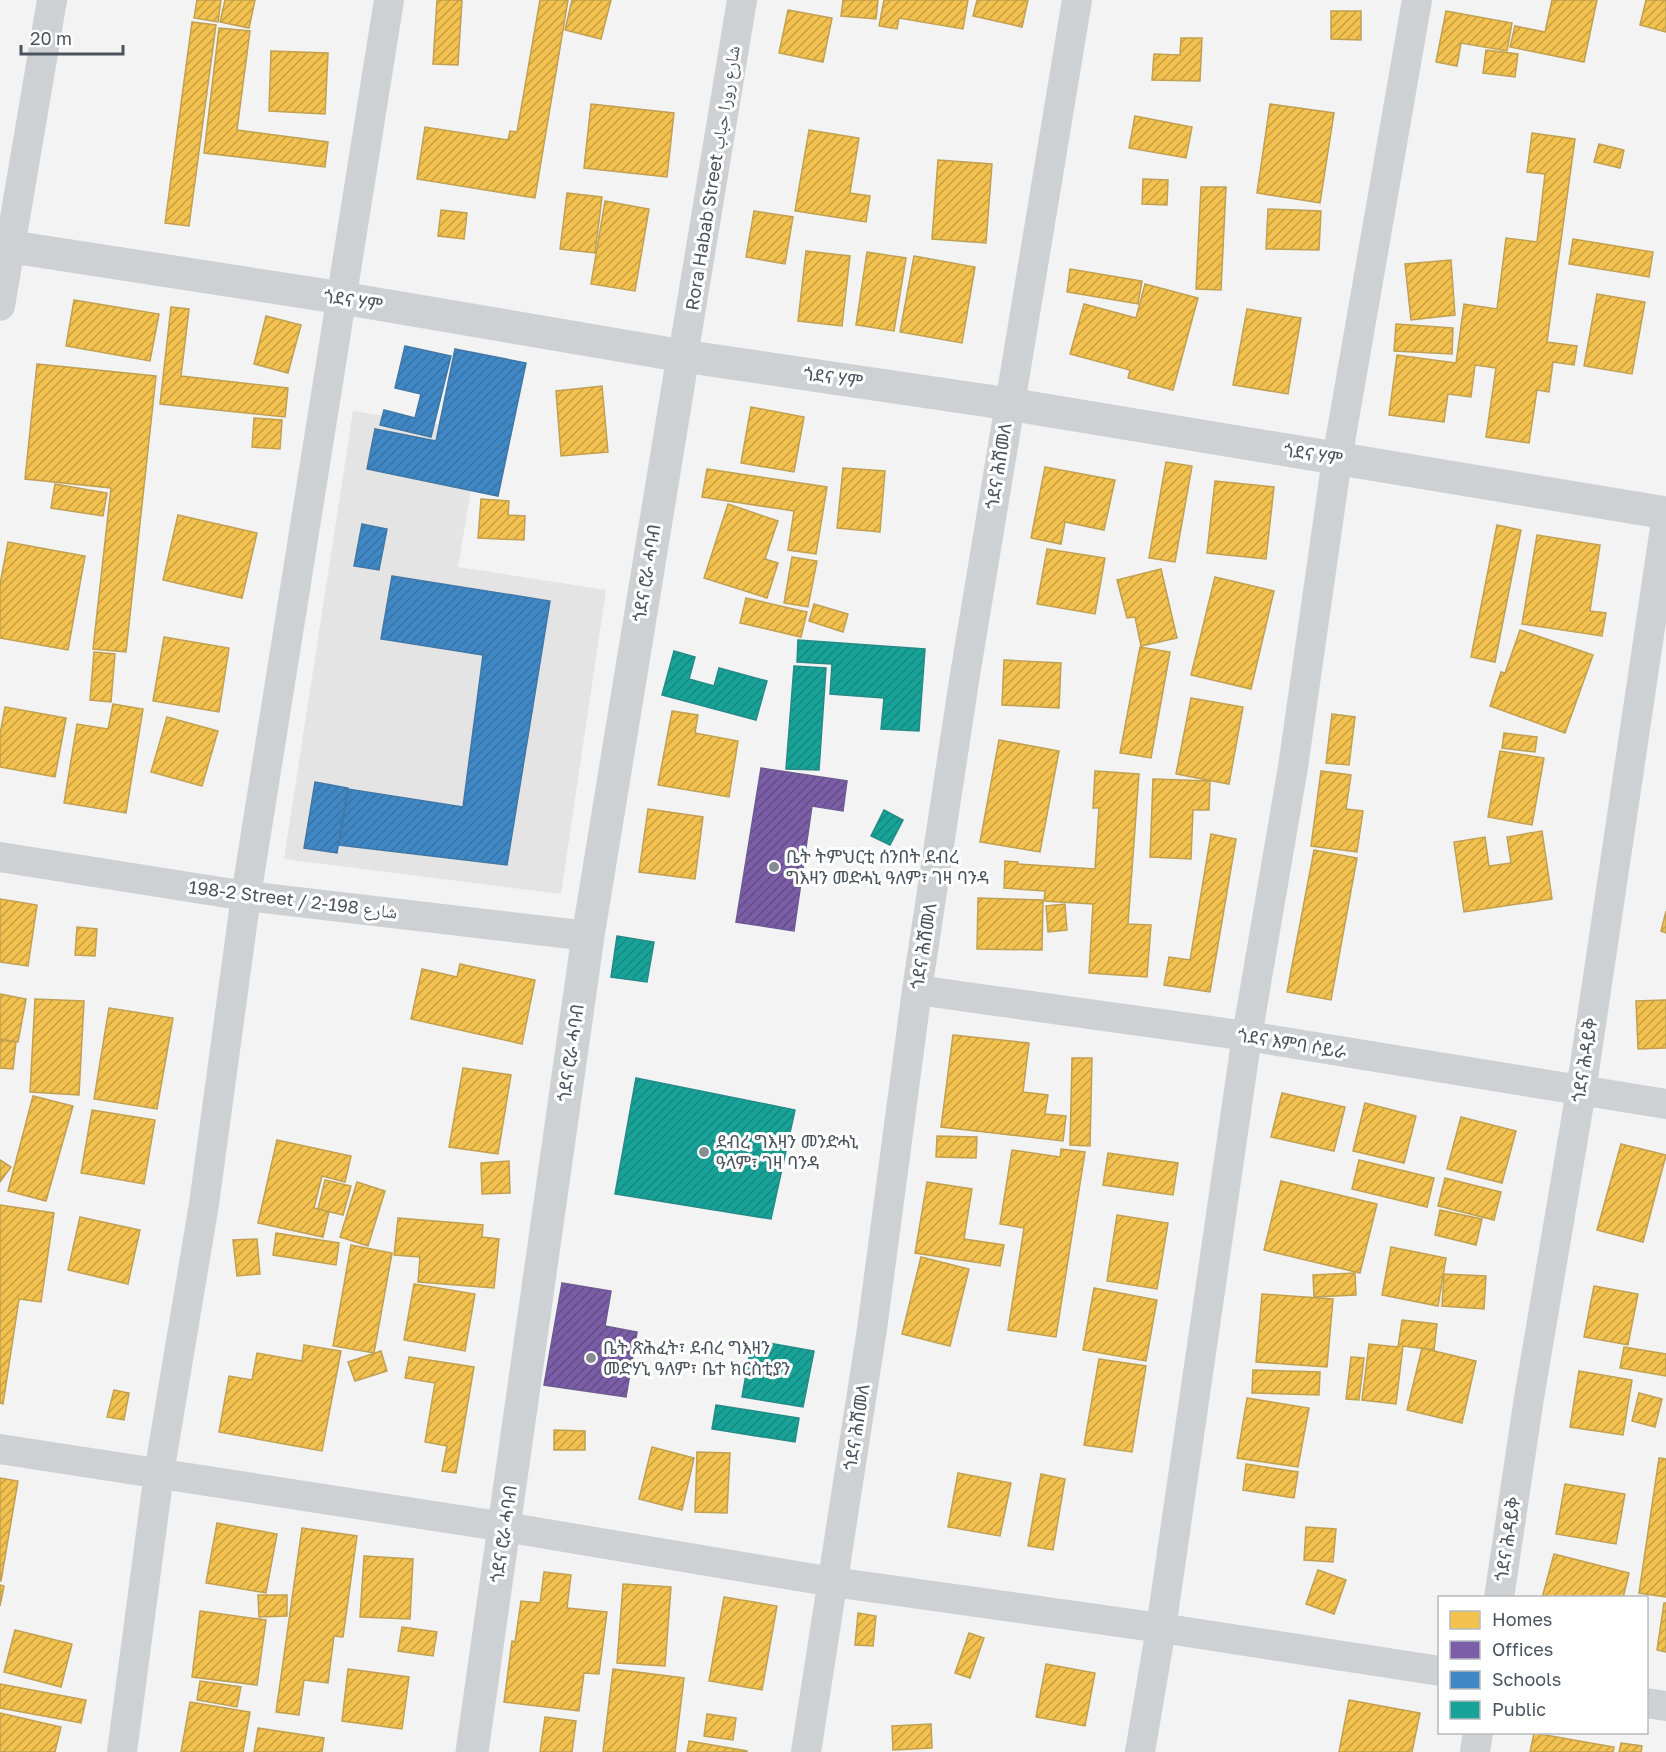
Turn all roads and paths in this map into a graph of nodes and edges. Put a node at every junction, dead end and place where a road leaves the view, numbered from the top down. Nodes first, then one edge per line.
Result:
1 (52, 0) edge
2 (389, 0) edge
3 (742, 0) edge
4 (1077, 0) edge
5 (1417, 0) edge
6 (5, 246) edge
7 (342, 298) junction
8 (0, 306) edge
9 (683, 356) junction
10 (1009, 404) junction
11 (1337, 459) junction
12 (1666, 513) edge
13 (1666, 521) edge
14 (0, 857) edge
15 (246, 896) junction
16 (588, 936) junction
17 (917, 990) junction
18 (1246, 1036) junction
19 (1581, 1090) junction
20 (1666, 1104) edge
21 (0, 1449) edge
22 (159, 1473) junction
23 (505, 1527) junction
24 (833, 1582) junction
25 (1499, 1596) edge
26 (1161, 1628) junction
27 (1438, 1671) edge
28 (1648, 1703) edge
29 (1666, 1706) edge
30 (1478, 1734) edge
31 (122, 1752) edge
32 (472, 1752) edge
33 (806, 1752) edge
34 (1140, 1752) edge
35 (1475, 1752) edge

1 - 6 street
2 - 7 street
3 - 9 street, Rora Habab Street شارع رورا حباب
4 - 10 street, ጎደና ሕሽመለ
5 - 11 street
6 - 7 street, ጎደና ሃም
6 - 8 street
7 - 9 street, ጎደና ሃም
7 - 15 street
9 - 10 street, ጎደና ሃም
9 - 16 street, ጎደና ሮራ ሓባብ
10 - 11 street, ጎደና ሃም
10 - 17 street, ጎደና ሕሽመለ
11 - 12 street, ጎደና ሃም
11 - 18 street
13 - 19 street, ጎደና ሕዳይቅ
14 - 15 street, 198-2 Street / شارع 198-2
15 - 16 street, 198-2 Street / شارع 198-2
15 - 22 street
16 - 23 street, ጎደና ሮራ ሓባብ
17 - 18 street, ጎደና እምባ ሶይራ
17 - 24 street, ጎደና ሕሽመለ
18 - 19 street, ጎደና እምባ ሶይራ
18 - 26 street
19 - 20 street, ጎደና እምባ ሶይራ
19 - 25 street, ጎደና ሕዳይቅ
21 - 22 street
22 - 23 street
22 - 31 street
23 - 24 street
23 - 32 street, ጎደና ሮራ ሓባብ
24 - 26 street
24 - 33 street, ጎደና ሕሽመለ
26 - 27 street
26 - 34 street
28 - 29 street
30 - 35 street

